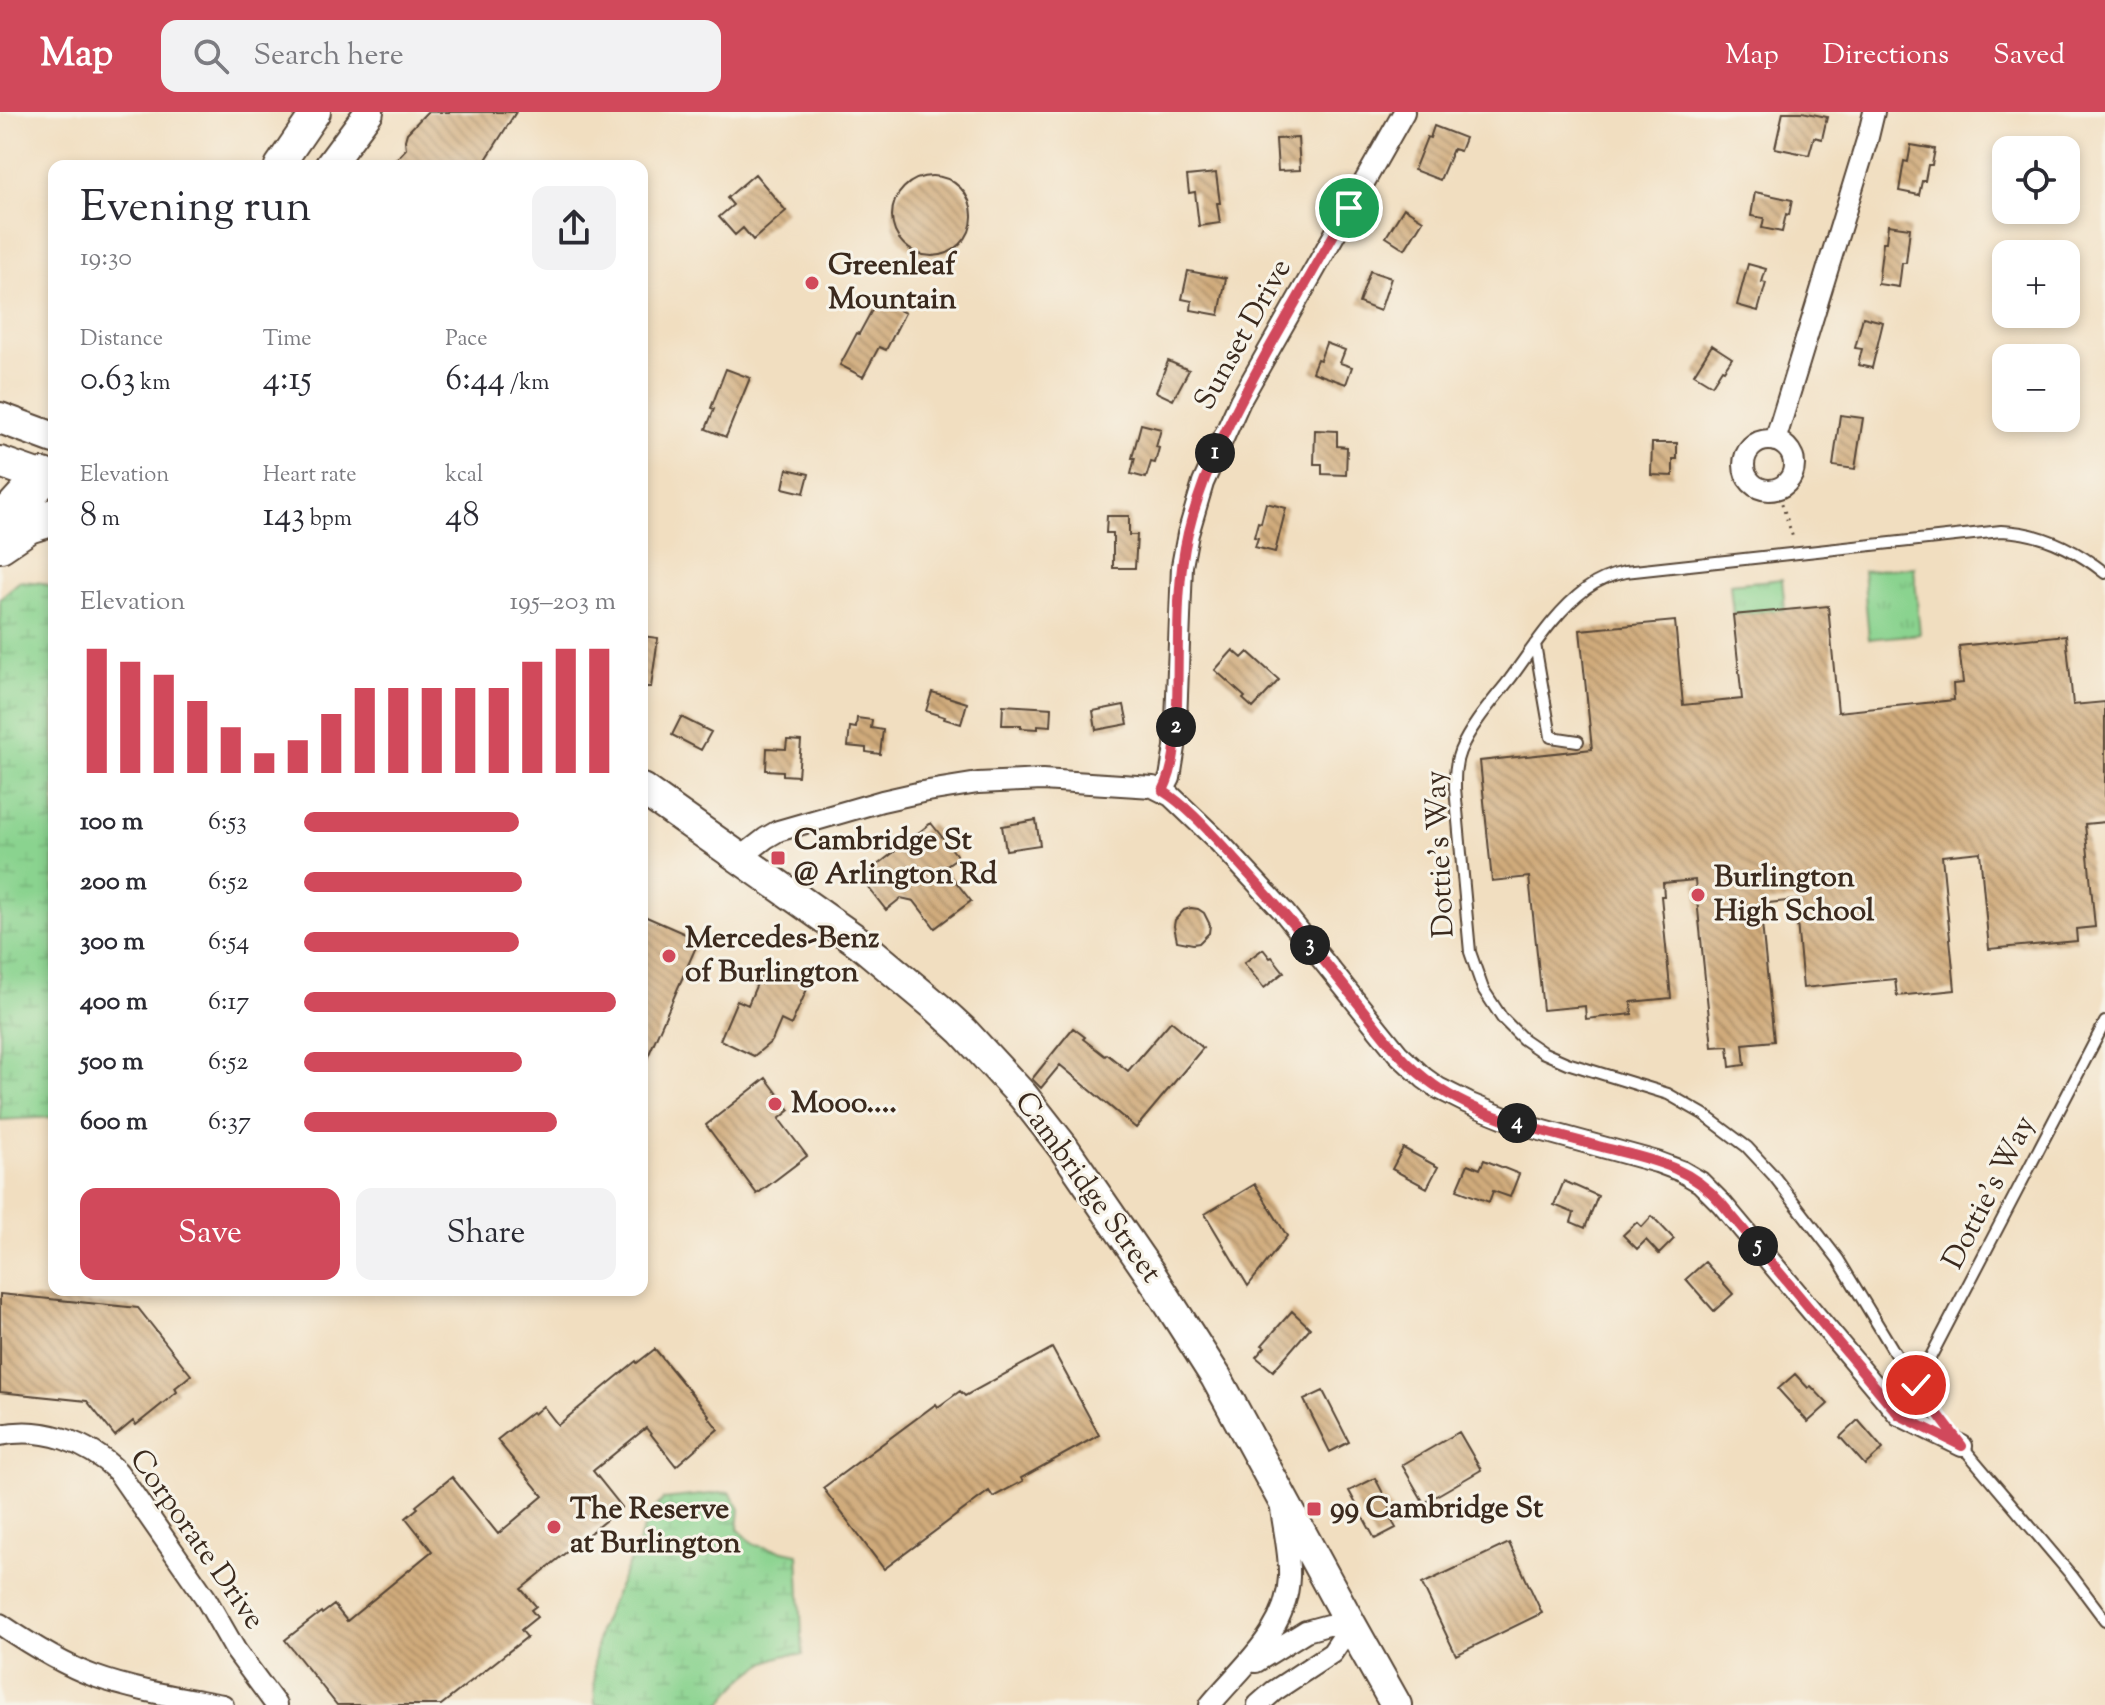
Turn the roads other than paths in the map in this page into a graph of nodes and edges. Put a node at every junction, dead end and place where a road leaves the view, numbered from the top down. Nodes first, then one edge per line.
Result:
1 (316, 112) edge
2 (369, 112) edge
3 (1404, 112) edge
4 (1874, 112) edge
5 (283, 160) edge
6 (333, 160) edge
7 (0, 418) edge
8 (48, 433) edge
9 (1775, 441) junction
10 (0, 462) edge
11 (48, 475) edge
12 (48, 478) edge
13 (48, 519) edge
14 (0, 524) edge
15 (0, 544) edge
16 (2105, 573) edge
17 (1535, 644) junction
18 (1578, 741) dead end
19 (1163, 791) junction
20 (648, 793) edge
21 (740, 858) junction
22 (2105, 1022) edge
23 (1916, 1385) junction
24 (0, 1435) edge
25 (1962, 1446) junction
26 (1279, 1493) junction
27 (2105, 1620) edge
28 (0, 1624) edge
29 (1351, 1625) junction
30 (1214, 1700) edge
31 (223, 1705) edge
32 (276, 1705) edge
33 (1258, 1705) edge
34 (1396, 1705) edge

1 - 5 main road
2 - 6 main road
3 - 19 street, Sunset Drive
4 - 9 street
7 - 8 main road
9 - 9 street
10 - 11 main road
12 - 14 highway
13 - 15 highway
16 - 17 lane, Dottie's Way
17 - 18 lane
17 - 23 lane, Dottie's Way
19 - 21 street
19 - 25 street
20 - 21 main road, Cambridge Street
21 - 26 main road, Cambridge Street
22 - 23 lane, Dottie's Way
23 - 25 lane, Dottie's Way
24 - 32 street, Corporate Drive
25 - 27 lane, Dottie's Way
26 - 29 main road, Cambridge Street
26 - 30 street
28 - 31 street
29 - 30 street
29 - 33 street
29 - 34 main road, Cambridge Street

